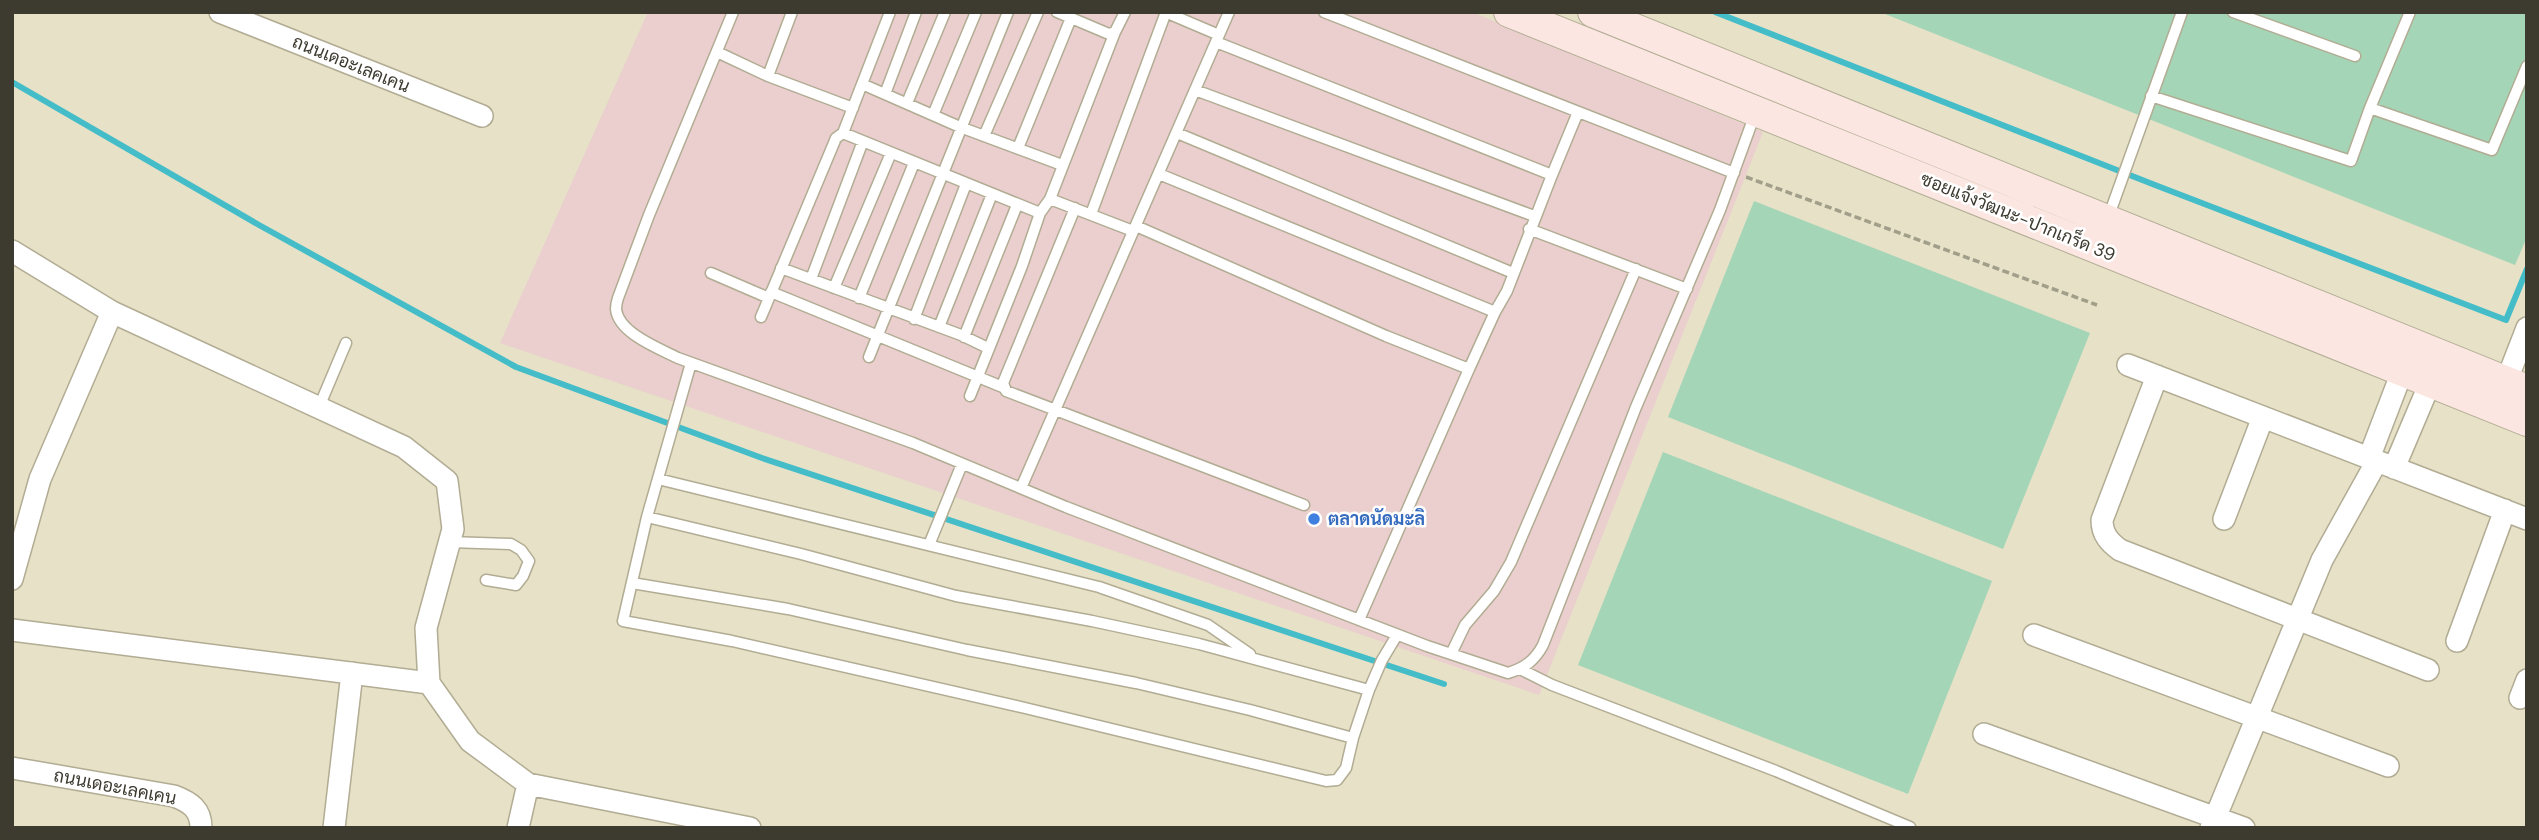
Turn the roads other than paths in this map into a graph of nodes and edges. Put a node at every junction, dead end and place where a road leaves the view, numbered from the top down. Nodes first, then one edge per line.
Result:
1 (220, 12) edge
2 (733, 12) edge
3 (792, 12) edge
4 (890, 12) edge
5 (916, 12) edge
6 (945, 12) edge
7 (976, 12) edge
8 (1008, 12) edge
9 (1038, 12) edge
10 (1057, 12) edge
11 (1125, 12) edge
12 (1166, 12) edge
13 (1229, 12) edge
14 (1324, 12) edge
15 (1509, 12) edge
16 (1593, 12) edge
17 (2182, 12) edge
18 (2233, 12) edge
19 (2410, 12) edge
20 (1071, 18) junction
21 (1115, 32) junction
22 (1217, 39) junction
23 (717, 52) junction
24 (2355, 56) dead end
25 (2527, 66) edge
26 (768, 76) junction
27 (862, 84) junction
28 (1195, 90) junction
29 (885, 94) junction
30 (2151, 96) junction
31 (907, 103) junction
32 (2370, 107) junction
33 (853, 108) junction
34 (1578, 112) junction
35 (1756, 112) junction
36 (933, 115) junction
37 (482, 116) dead end
38 (960, 127) junction
39 (843, 133) junction
40 (1177, 134) junction
41 (984, 136) junction
42 (863, 141) junction
43 (1018, 148) junction
44 (891, 153) junction
45 (914, 163) junction
46 (1062, 165) junction
47 (1734, 173) junction
48 (941, 174) junction
49 (1159, 174) junction
50 (1552, 175) junction
51 (966, 184) junction
52 (992, 194) junction
53 (1050, 199) junction
54 (1017, 205) junction
55 (1075, 208) junction
56 (1040, 213) junction
57 (1091, 214) junction
58 (1534, 216) junction
59 (2107, 221) junction
60 (1135, 228) junction
61 (1529, 229) junction
62 (12, 251) edge
63 (782, 268) junction
64 (1636, 269) junction
65 (711, 273) dead end
66 (1513, 273) junction
67 (811, 279) junction
68 (834, 288) junction
69 (1687, 289) junction
70 (770, 295) junction
71 (859, 298) junction
72 (888, 309) junction
73 (112, 312) junction
74 (1494, 312) junction
75 (761, 317) dead end
76 (914, 319) junction
77 (939, 327) junction
78 (2527, 328) edge
79 (877, 337) junction
80 (964, 337) junction
81 (346, 343) dead end
82 (988, 348) junction
83 (869, 357) dead end
84 (691, 363) junction
85 (2128, 365) dead end
86 (1469, 369) junction
87 (2402, 372) junction
88 (2157, 376) junction
89 (978, 378) junction
90 (2430, 383) junction
91 (1005, 388) junction
92 (2510, 394) edge
93 (970, 396) dead end
94 (319, 407) junction
95 (1055, 410) junction
96 (2263, 416) junction
97 (2527, 421) edge
98 (2380, 462) junction
99 (962, 464) junction
100 (658, 478) junction
101 (1021, 488) junction
102 (1304, 505) dead end
103 (2505, 510) junction
104 (647, 517) junction
105 (2224, 519) dead end
106 (2527, 519) edge
107 (449, 542) junction
108 (929, 544) junction
109 (12, 579) edge
110 (486, 580) dead end
111 (632, 583) junction
112 (2297, 619) junction
113 (1359, 620) junction
114 (12, 630) edge
115 (1397, 635) junction
116 (2034, 635) dead end
117 (2457, 641) dead end
118 (1451, 654) junction
119 (1259, 660) junction
120 (1520, 669) junction
121 (2428, 670) dead end
122 (352, 673) junction
123 (429, 683) junction
124 (1369, 690) junction
125 (2257, 718) junction
126 (1984, 734) dead end
127 (1353, 738) junction
128 (2388, 766) dead end
129 (12, 768) edge
130 (528, 784) junction
131 (2213, 823) edge
132 (1910, 827) edge
133 (201, 828) edge
134 (334, 828) edge
135 (518, 828) edge
136 (750, 828) edge
137 (2244, 828) edge

1 - 37 street, ถนนเดอะเลคเคน
2 - 23 lane
3 - 26 lane
4 - 27 lane
5 - 29 lane
6 - 31 lane
7 - 36 lane
8 - 38 lane
9 - 41 lane
10 - 20 lane
11 - 21 lane
12 - 22 lane
12 - 57 lane
13 - 22 lane
14 - 34 lane
15 - 35 main road, ซอยแจ้งวัฒนะ-ปากเกร็ด 39
16 - 59 main road, ซอยแจ้งวัฒนะ-ปากเกร็ด 39
17 - 30 lane
18 - 24 lane
19 - 32 lane
20 - 21 lane
20 - 43 lane
21 - 46 lane
22 - 28 lane
22 - 50 lane
23 - 26 lane
23 - 84 lane
25 - 32 lane
26 - 33 lane
27 - 29 lane
27 - 33 lane
28 - 40 lane
28 - 58 lane
29 - 31 lane
30 - 32 lane
30 - 59 lane
31 - 36 lane
33 - 39 lane
34 - 47 lane
34 - 50 lane
35 - 47 lane
35 - 87 main road, ซอยแจ้งวัฒนะ-ปากเกร็ด 39
36 - 38 lane
38 - 41 lane
38 - 48 lane
39 - 42 lane
39 - 63 lane
40 - 49 lane
40 - 66 lane
41 - 43 lane
42 - 44 lane
42 - 67 lane
43 - 46 lane
44 - 45 lane
44 - 68 lane
45 - 48 lane
45 - 71 lane
46 - 53 lane
47 - 69 lane
48 - 51 lane
48 - 72 lane
49 - 60 lane
49 - 74 lane
50 - 58 lane
51 - 52 lane
51 - 76 lane
52 - 54 lane
52 - 77 lane
53 - 55 lane
53 - 56 lane
54 - 56 lane
54 - 80 lane
55 - 57 lane
55 - 91 lane
56 - 82 lane
57 - 60 lane
58 - 61 lane
59 - 92 main road, ซอยแจ้งวัฒนะ-ปากเกร็ด 39
60 - 86 lane
60 - 95 lane
61 - 64 lane
61 - 66 lane
62 - 73 street
63 - 67 lane
63 - 70 lane
64 - 69 lane
64 - 118 lane
65 - 70 lane
66 - 74 lane
67 - 68 lane
68 - 71 lane
69 - 120 lane
70 - 75 lane
70 - 79 lane
71 - 72 lane
72 - 76 lane
72 - 79 lane
73 - 94 street
73 - 109 street
74 - 86 lane
76 - 77 lane
77 - 80 lane
78 - 92 street
79 - 83 lane
79 - 89 lane
80 - 82 lane
81 - 94 lane
82 - 89 lane
84 - 99 lane
84 - 100 lane
85 - 88 street
86 - 113 lane
87 - 90 main road, ซอยแจ้งวัฒนะ-ปากเกร็ด 39
87 - 98 street
88 - 96 street
88 - 112 street
89 - 91 lane
89 - 93 lane
90 - 92 main road, ซอยแจ้งวัฒนะ-ปากเกร็ด 39
90 - 98 street
91 - 95 lane
92 - 97 main road, ซอยแจ้งวัฒนะ-ปากเกร็ด 39
94 - 107 street
95 - 101 lane
95 - 102 lane
96 - 98 street
96 - 105 street
98 - 103 street
98 - 112 street
99 - 101 lane
99 - 108 lane
100 - 104 lane
100 - 108 lane
101 - 113 lane
103 - 106 street
103 - 117 street
104 - 111 lane
104 - 119 lane
107 - 110 lane
107 - 123 street
108 - 119 lane
111 - 127 lane
111 - 127 lane
112 - 121 street
112 - 125 street
113 - 115 lane
114 - 122 street
115 - 118 lane
115 - 124 lane
116 - 125 street
118 - 120 lane
119 - 124 lane
120 - 132 lane
122 - 123 street
122 - 134 street
123 - 130 street
124 - 127 lane
125 - 128 street
125 - 131 street
126 - 131 street
129 - 133 street, ถนนเดอะเลคเคน
130 - 135 street
130 - 136 street
131 - 137 street

